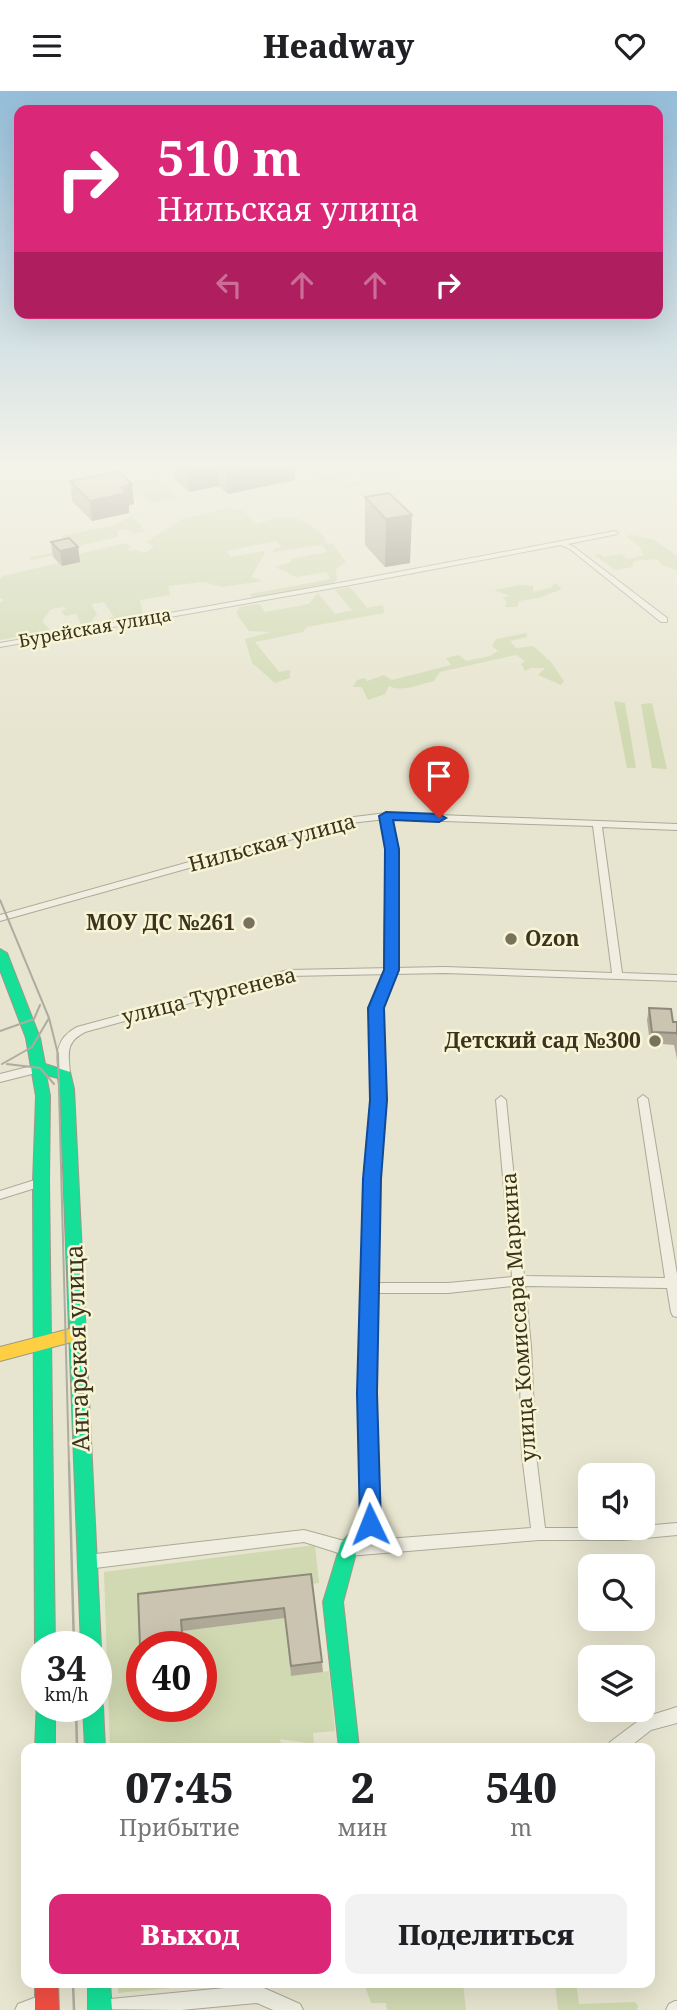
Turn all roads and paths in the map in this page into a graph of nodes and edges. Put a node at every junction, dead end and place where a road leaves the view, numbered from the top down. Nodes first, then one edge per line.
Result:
1 (486, 557) edge
2 (583, 557) edge
3 (664, 619) dead end
4 (0, 645) edge
5 (386, 816) junction
6 (597, 824) junction
7 (677, 827) edge
8 (0, 918) edge
9 (0, 953) edge
10 (391, 970) junction
11 (618, 977) junction
12 (677, 978) edge
13 (56, 1070) junction
14 (0, 1078) edge
15 (643, 1099) dead end
16 (501, 1100) dead end
17 (41, 1182) junction
18 (0, 1195) edge
19 (518, 1281) junction
20 (675, 1283) edge
21 (371, 1288) junction
22 (677, 1312) edge
23 (77, 1334) junction
24 (43, 1342) junction
25 (0, 1354) edge
26 (677, 1529) edge
27 (539, 1534) junction
28 (348, 1549) junction
29 (87, 1562) junction
30 (45, 1631) edge
31 (90, 1631) edge
32 (677, 1715) edge
33 (45, 1722) edge
34 (94, 1722) edge
35 (46, 1743) edge
36 (95, 1743) edge
37 (348, 1743) edge
38 (622, 1743) edge
39 (47, 1988) edge
40 (99, 1988) edge
41 (47, 2006) edge
42 (24, 2010) edge
43 (100, 2010) edge
44 (294, 2010) edge

1 - 4 street, Бурейская улица
2 - 3 street
5 - 6 street, Нильская улица
5 - 8 street, Нильская улица
5 - 10 main road
6 - 7 street, Нильская улица
6 - 11 street
9 - 13 main road, Ангарская улица
10 - 11 street, улица Тургенева
10 - 13 street, улица Тургенева
10 - 21 main road
11 - 12 street, улица Тургенева
13 - 14 street
13 - 17 main road, Ангарская улица
13 - 23 main road, Ангарская улица
15 - 20 street
16 - 19 street, улица Комиссара Маркина
17 - 18 street
17 - 24 main road, Ангарская улица
19 - 20 street
19 - 21 street
19 - 27 street, улица Комиссара Маркина
20 - 22 street
21 - 28 main road
23 - 24 main road
23 - 29 main road, Ангарская улица
24 - 25 main road
24 - 30 main road, Ангарская улица
26 - 27 street
27 - 28 street
28 - 29 street
28 - 37 main road
29 - 31 main road, Ангарская улица
32 - 38 street
33 - 35 main road
34 - 36 main road
39 - 41 main road
40 - 43 main road
41 - 42 street
43 - 44 street

